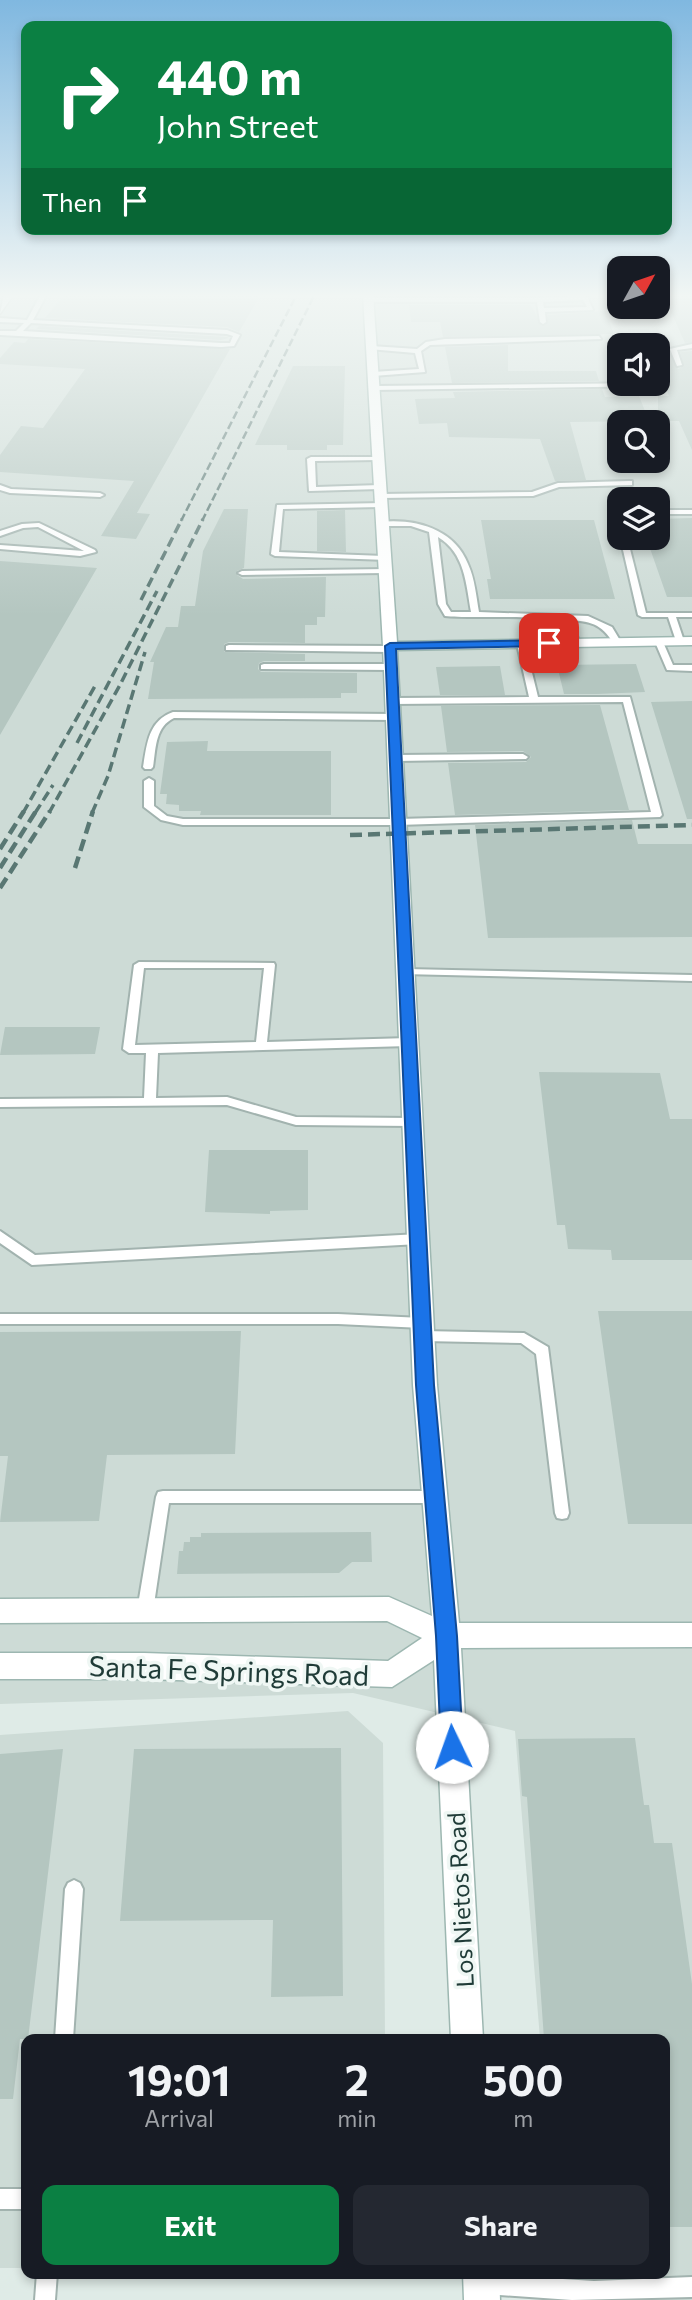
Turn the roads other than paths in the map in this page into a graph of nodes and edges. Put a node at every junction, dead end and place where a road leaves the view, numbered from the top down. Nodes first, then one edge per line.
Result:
1 (374, 401) edge
2 (378, 458) junction
3 (629, 483) dead end
4 (0, 487) edge
5 (100, 495) dead end
6 (380, 496) junction
7 (670, 512) edge
8 (692, 512) edge
9 (382, 524) junction
10 (433, 531) junction
11 (0, 534) edge
12 (0, 547) edge
13 (626, 550) edge
14 (385, 564) junction
15 (242, 573) dead end
16 (476, 615) junction
17 (671, 615) junction
18 (692, 615) edge
19 (552, 616) junction
20 (686, 641) edge
21 (617, 642) junction
22 (659, 642) junction
23 (576, 643) junction
24 (521, 644) junction
25 (390, 647) junction
26 (229, 648) dead end
27 (264, 667) dead end
28 (391, 667) junction
29 (692, 668) edge
30 (534, 700) junction
31 (393, 709) junction
32 (523, 757) dead end
33 (396, 758) junction
34 (148, 767) dead end
35 (149, 781) dead end
36 (398, 821) junction
37 (406, 972) junction
38 (692, 978) edge
39 (409, 1042) junction
40 (261, 1047) junction
41 (152, 1049) junction
42 (150, 1102) junction
43 (0, 1103) edge
44 (413, 1122) junction
45 (0, 1236) edge
46 (419, 1239) junction
47 (0, 1319) edge
48 (423, 1330) junction
49 (433, 1497) junction
50 (562, 1513) dead end
51 (0, 1611) edge
52 (145, 1611) junction
53 (692, 1635) edge
54 (447, 1636) junction
55 (0, 1666) edge
56 (74, 1889) dead end
57 (64, 2034) edge
58 (467, 2034) edge
59 (0, 2199) edge
60 (21, 2199) edge
61 (47, 2279) edge
62 (481, 2286) edge
63 (692, 2287) edge
64 (45, 2300) edge

1 - 2 main road, Los Nietos Road
2 - 6 main road, Los Nietos Road
2 - 6 lane
3 - 6 lane
4 - 5 lane
6 - 9 main road, Los Nietos Road
6 - 14 lane
7 - 8 lane
9 - 10 lane
9 - 14 main road, Los Nietos Road
10 - 16 lane
10 - 16 lane
11 - 12 lane
13 - 17 lane
14 - 15 lane
14 - 25 main road, Los Nietos Road
16 - 19 lane
17 - 18 lane
17 - 20 lane
19 - 21 lane
19 - 23 lane
20 - 22 main road
21 - 22 main road
21 - 23 main road
22 - 29 lane
23 - 24 main road
24 - 25 main road
24 - 30 lane
25 - 26 lane
25 - 28 main road, Los Nietos Road
27 - 28 lane
28 - 31 main road, Los Nietos Road
30 - 31 lane
30 - 36 lane
31 - 33 main road, Los Nietos Road
31 - 34 lane
32 - 33 lane
33 - 36 main road, Los Nietos Road
35 - 36 lane
36 - 37 main road, Los Nietos Road
37 - 38 lane
37 - 39 main road, Los Nietos Road
39 - 40 lane
39 - 44 main road, Los Nietos Road
40 - 41 lane
40 - 41 lane
41 - 42 lane
42 - 43 lane
42 - 44 lane
44 - 46 main road, Los Nietos Road
45 - 46 lane
46 - 48 main road, Los Nietos Road
47 - 48 lane
48 - 49 main road, Los Nietos Road
48 - 50 lane
49 - 52 lane
49 - 54 main road, Los Nietos Road
51 - 52 main road
52 - 54 main road
53 - 54 main road
54 - 55 main road, Santa Fe Springs Road
54 - 58 main road, Los Nietos Road
56 - 57 lane
59 - 60 lane
61 - 64 lane
62 - 63 lane

